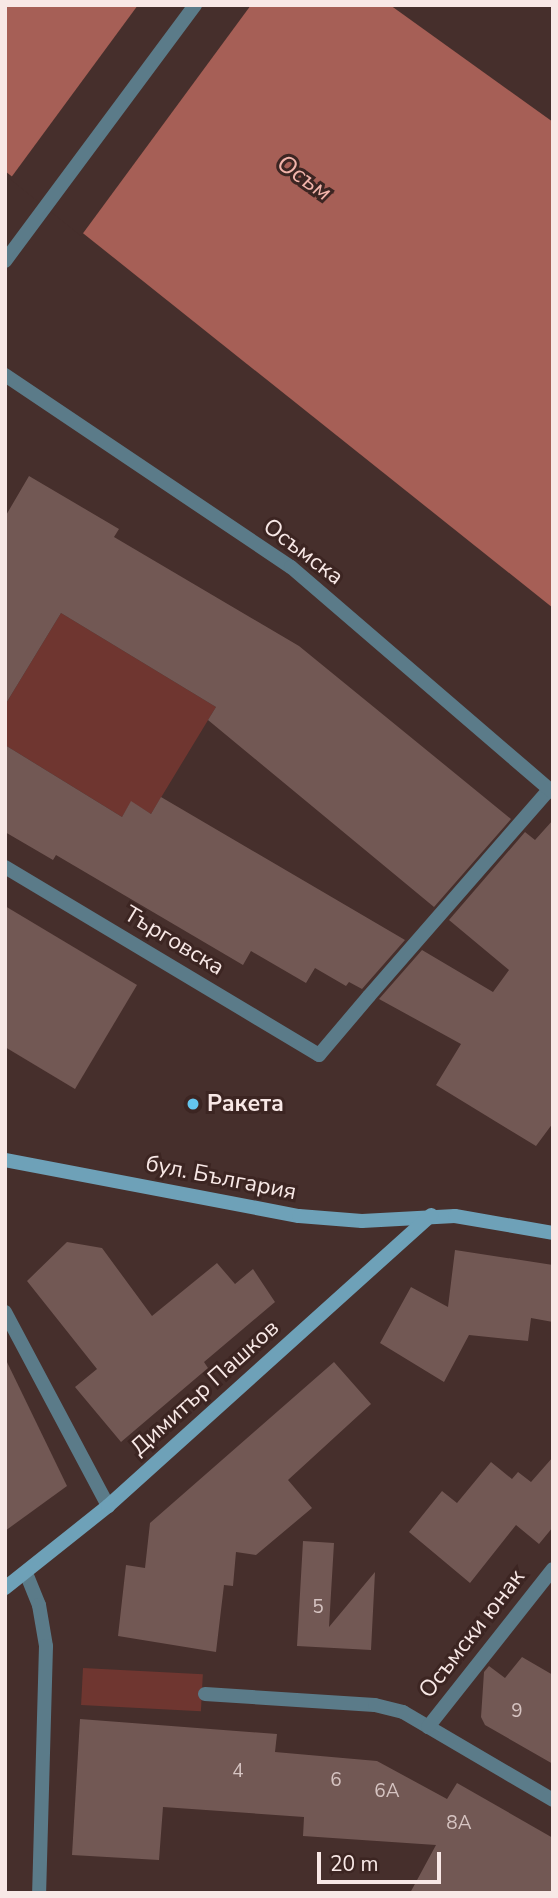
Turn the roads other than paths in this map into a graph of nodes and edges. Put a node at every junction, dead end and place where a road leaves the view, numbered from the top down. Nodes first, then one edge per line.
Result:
1 (195, 5) edge
2 (5, 261) edge
3 (5, 375) edge
4 (551, 791) edge
5 (5, 867) edge
6 (5, 1160) edge
7 (430, 1215) junction
8 (553, 1233) edge
9 (5, 1312) edge
10 (108, 1506) junction
11 (553, 1569) edge
12 (26, 1573) junction
13 (5, 1588) edge
14 (205, 1694) dead end
15 (428, 1727) junction
16 (553, 1800) edge
17 (39, 1893) edge

1 - 2 street
3 - 4 street, Осъмска
4 - 5 street, Търговска
6 - 7 street, бул. България
7 - 8 street
7 - 10 street, Димитър Пашков
9 - 10 street
10 - 12 street, Димитър Пашков
11 - 15 street, Осъмски юнак
12 - 13 street, Димитър Пашков
12 - 17 street
14 - 15 street
15 - 16 street

